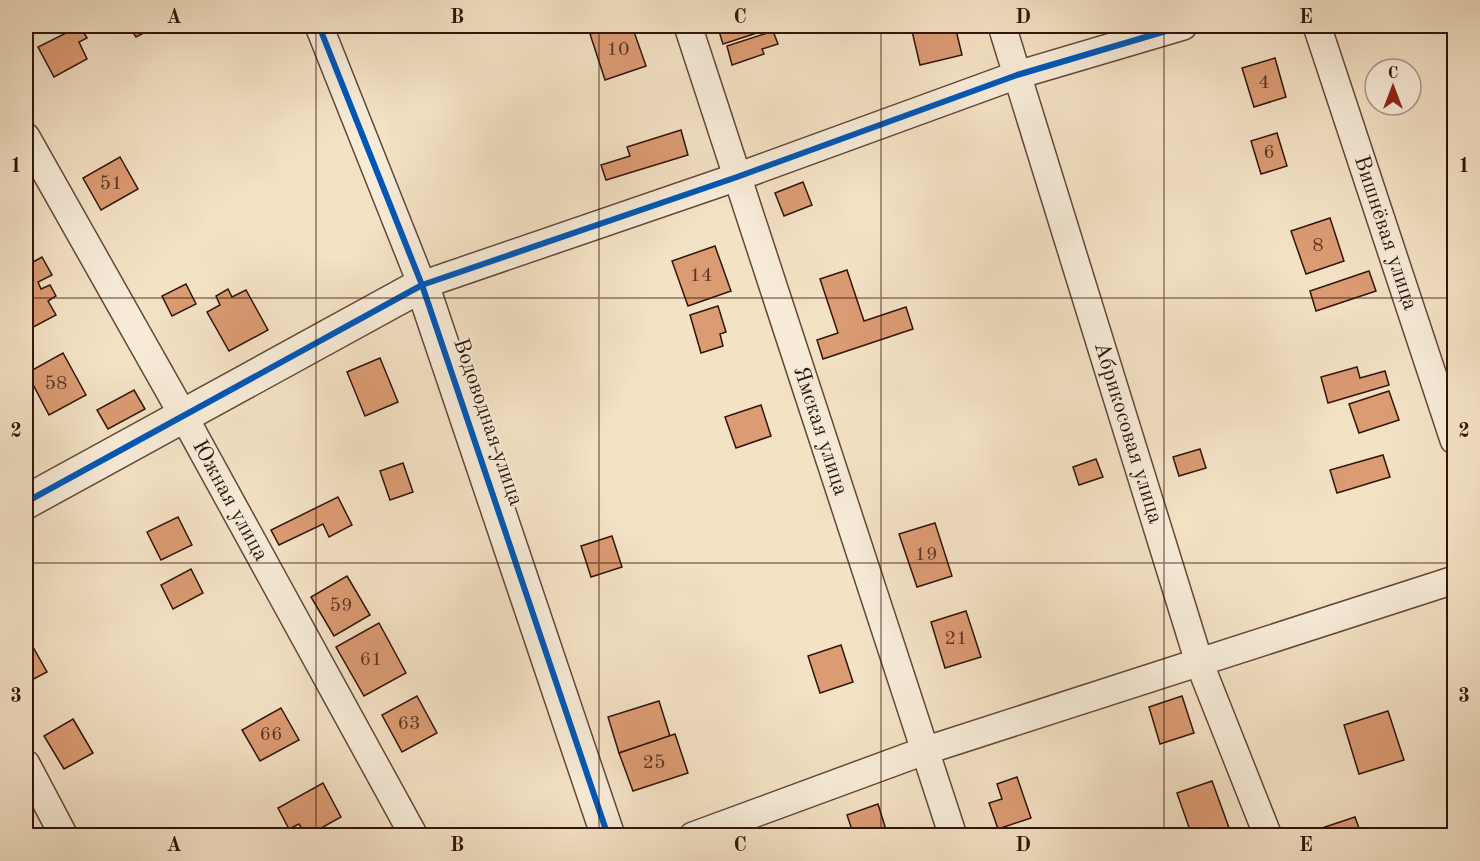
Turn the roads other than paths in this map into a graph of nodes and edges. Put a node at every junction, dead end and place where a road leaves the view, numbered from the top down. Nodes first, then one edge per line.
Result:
1 (320, 26) edge
2 (688, 26) edge
3 (1002, 26) edge
4 (1183, 26) edge
5 (1317, 26) edge
6 (1017, 75) junction
7 (26, 137) edge
8 (737, 177) junction
9 (422, 285) junction
10 (183, 415) junction
11 (1455, 440) edge
12 (26, 502) edge
13 (1455, 580) edge
14 (1199, 662) junction
15 (924, 751) junction
16 (26, 764) edge
17 (64, 836) edge
18 (414, 836) edge
19 (608, 836) edge
20 (693, 836) edge
21 (952, 836) edge
22 (1268, 836) edge

1 - 9 street, Водоводная улица
2 - 8 street, Ямская улица
3 - 6 street, Абрикосовая улица
4 - 6 street
5 - 11 street, Вишнёвая улица
6 - 8 street
6 - 14 street, Абрикосовая улица
7 - 10 street, Южная улица
8 - 9 street
8 - 15 street, Ямская улица
9 - 10 street
9 - 19 street, Водоводная улица
10 - 12 street
10 - 18 street, Южная улица
13 - 14 street
14 - 15 street
14 - 22 street, Абрикосовая улица
15 - 20 street
15 - 21 street, Ямская улица
16 - 17 street

